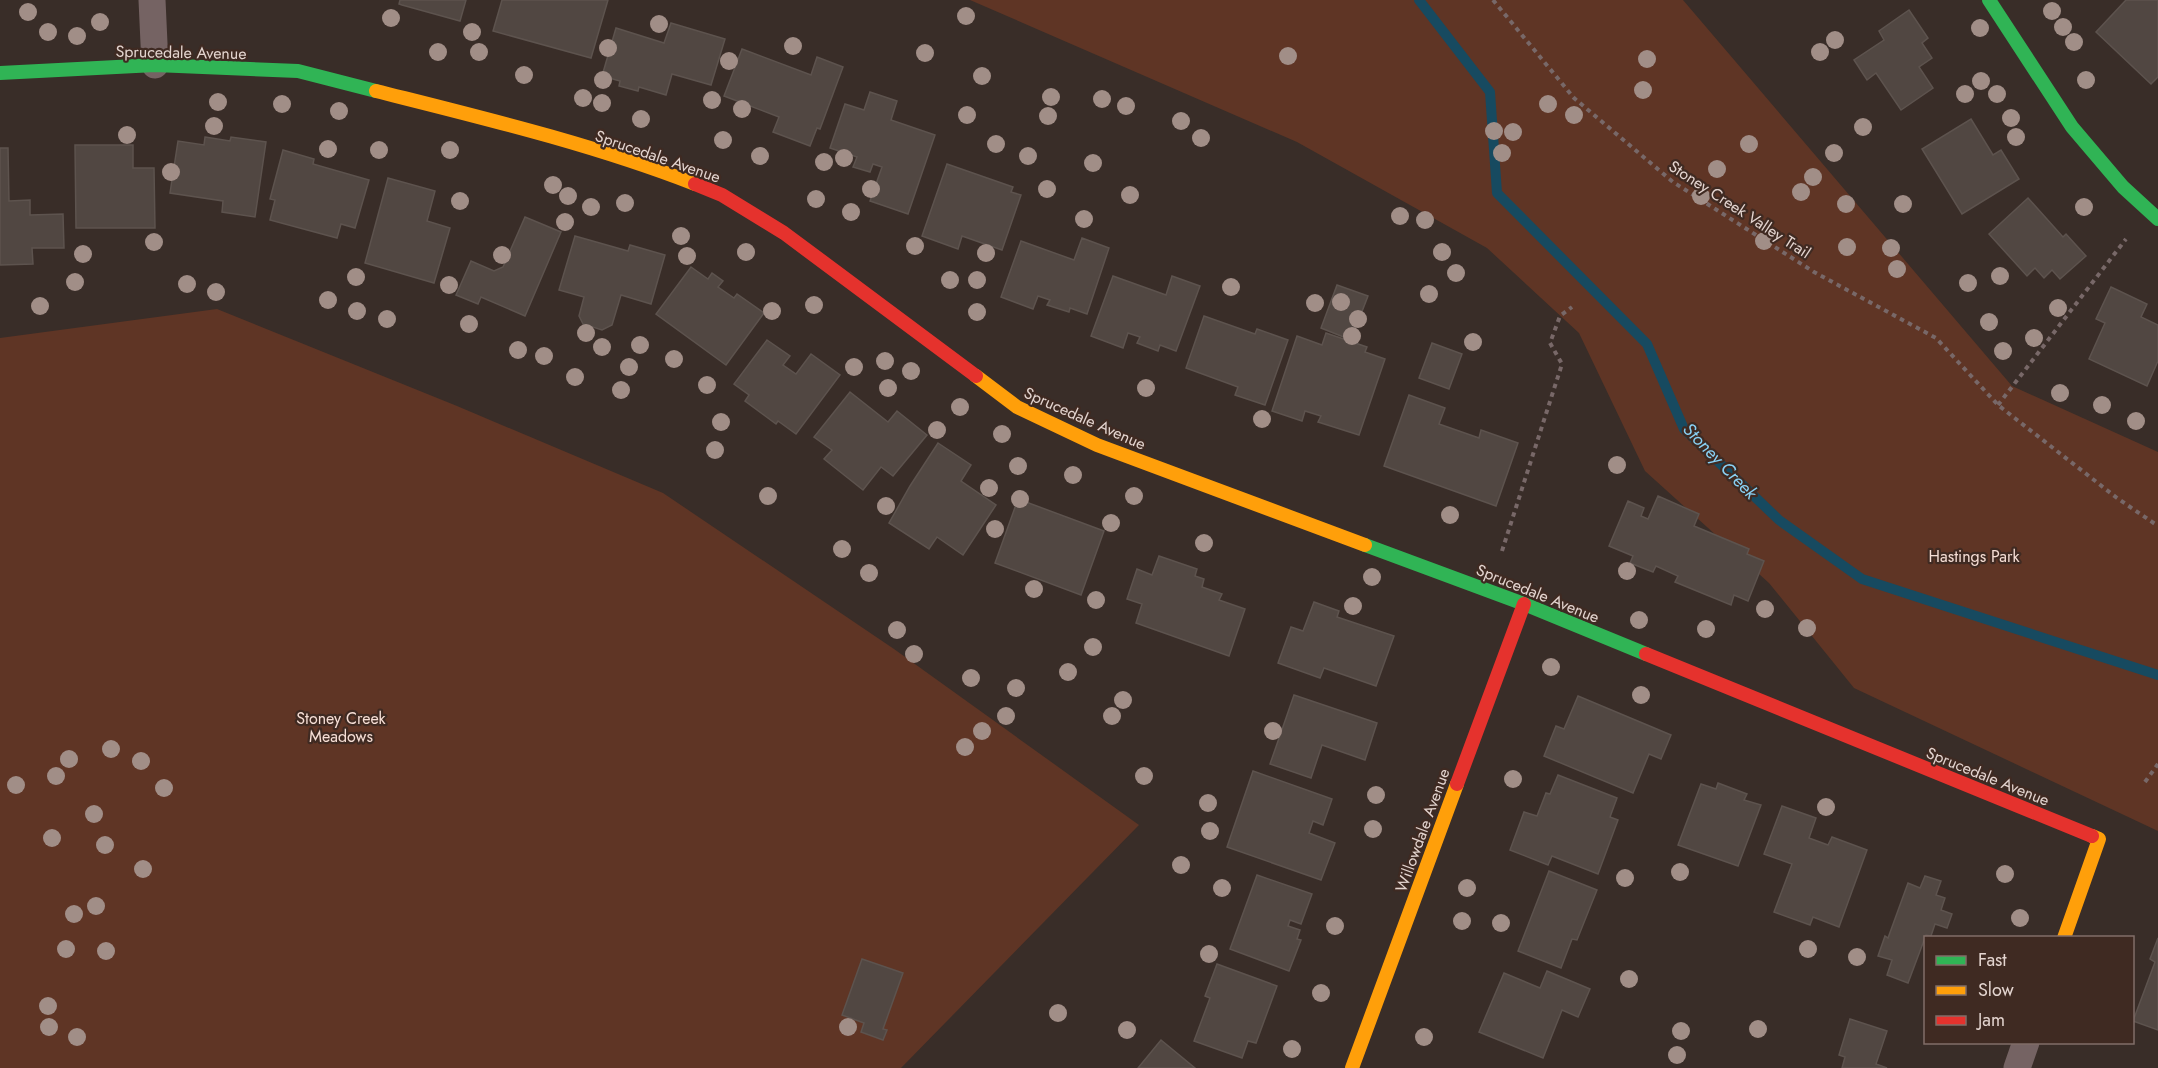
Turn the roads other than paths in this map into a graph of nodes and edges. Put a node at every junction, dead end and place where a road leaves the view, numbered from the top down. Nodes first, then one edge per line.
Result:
1 (152, 0) edge
2 (1989, 0) edge
3 (156, 65) junction
4 (0, 73) edge
5 (2158, 219) edge
6 (1524, 604) junction
7 (2065, 936) edge
8 (2025, 1044) edge
9 (1352, 1068) edge
10 (2017, 1068) edge

1 - 3 street
2 - 5 street
3 - 4 street, Sprucedale Avenue
3 - 6 street, Sprucedale Avenue
6 - 7 street, Sprucedale Avenue
6 - 9 street, Willowdale Avenue
8 - 10 street

